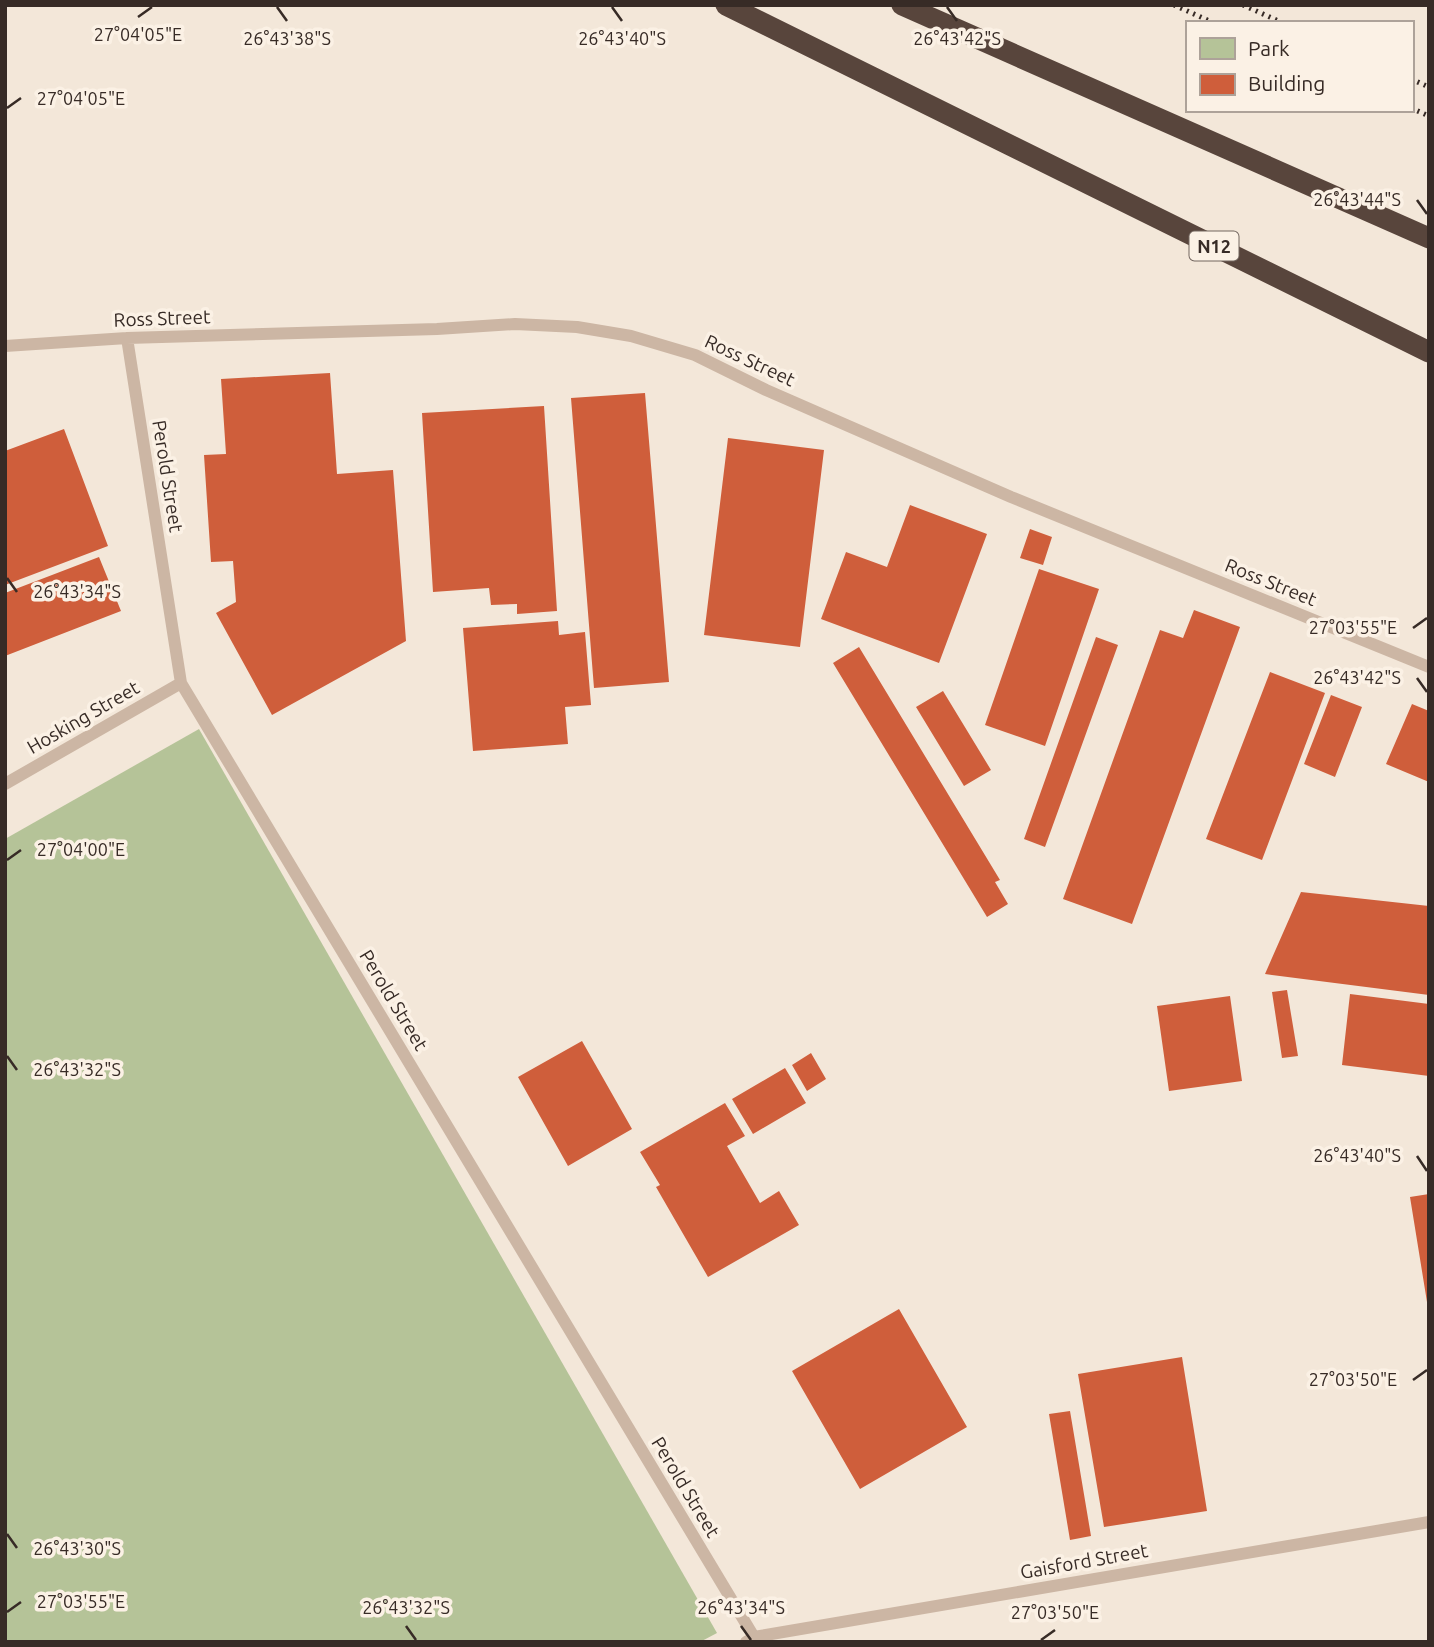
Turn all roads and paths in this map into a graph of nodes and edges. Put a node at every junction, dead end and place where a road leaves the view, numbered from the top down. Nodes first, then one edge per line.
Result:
1 (726, 5) edge
2 (902, 5) edge
3 (1429, 238) edge
4 (127, 338) junction
5 (5, 346) edge
6 (1429, 352) edge
7 (1429, 667) edge
8 (181, 683) junction
9 (5, 784) edge
10 (1429, 1522) edge
11 (750, 1639) edge

1 - 6 highway, N12
2 - 3 highway
4 - 5 lane, Ross Street
4 - 7 lane, Ross Street
4 - 8 lane, Perold Street
8 - 9 lane, Hosking Street
8 - 11 lane, Perold Street
10 - 11 lane, Gaisford Street

